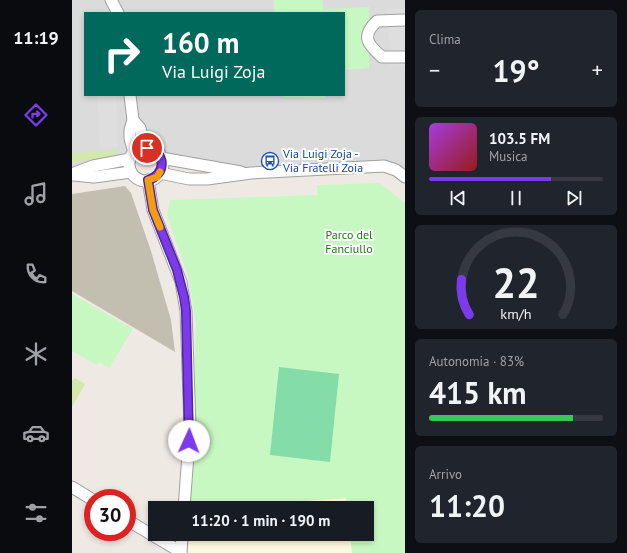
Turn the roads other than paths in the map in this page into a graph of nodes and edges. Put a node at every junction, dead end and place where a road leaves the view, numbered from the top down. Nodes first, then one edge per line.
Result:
1 (111, 0) edge
2 (117, 12) edge
3 (405, 20) edge
4 (405, 57) edge
5 (130, 96) edge
6 (133, 120) junction
7 (145, 148) junction
8 (132, 156) junction
9 (161, 158) junction
10 (132, 172) junction
11 (160, 173) junction
12 (251, 173) junction
13 (72, 174) edge
14 (405, 177) edge
15 (148, 180) junction
16 (72, 487) edge
17 (84, 494) edge
18 (185, 501) edge
19 (136, 526) edge
20 (182, 541) edge
21 (181, 553) edge

1 - 2 street
3 - 4 street
5 - 6 street
6 - 7 street
6 - 8 street
7 - 8 street
7 - 9 street
8 - 10 street
8 - 13 street
9 - 11 street
9 - 12 street
10 - 13 street
10 - 15 street
11 - 12 street
11 - 15 street
12 - 14 street
15 - 18 street
16 - 17 street
19 - 21 street
20 - 21 street

